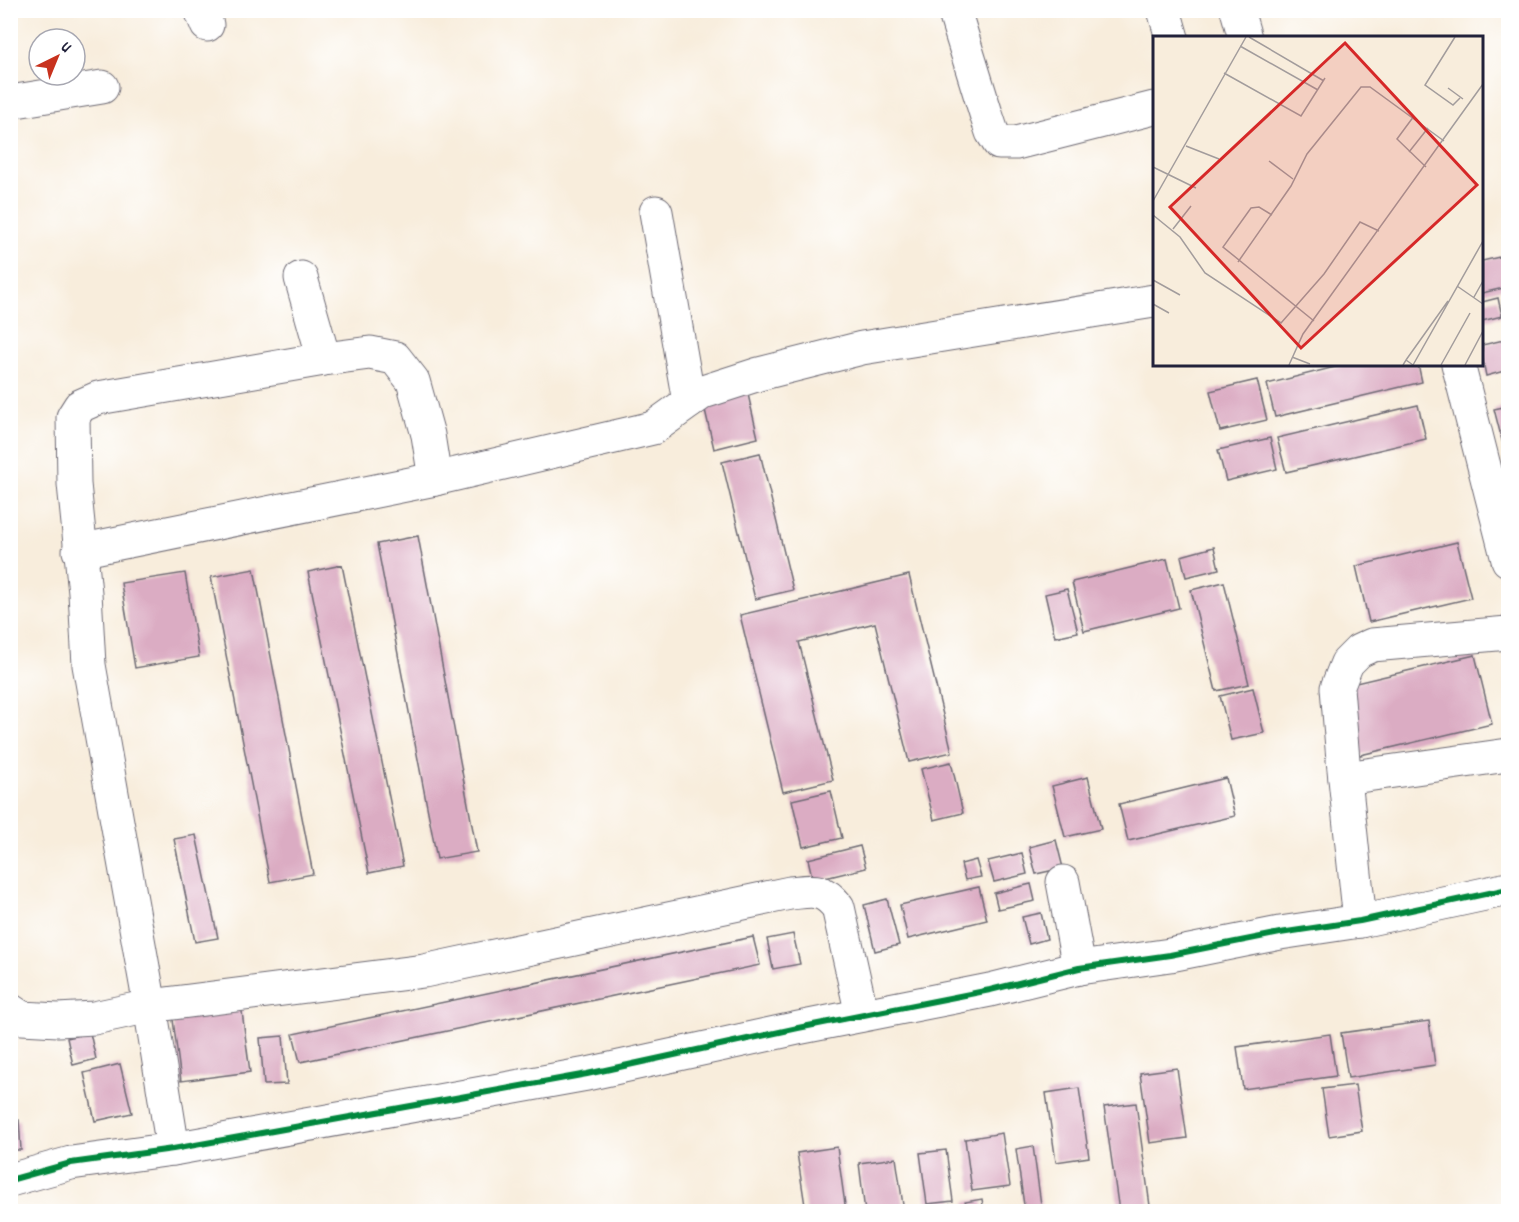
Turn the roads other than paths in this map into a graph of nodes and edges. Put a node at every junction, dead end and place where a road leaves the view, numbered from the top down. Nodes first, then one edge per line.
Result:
1 (954, 10) edge
2 (1164, 10) edge
3 (1237, 10) edge
4 (1171, 36) edge
5 (1244, 36) edge
6 (102, 87) dead end
7 (10, 102) edge
8 (1153, 109) edge
9 (656, 212) dead end
10 (301, 278) dead end
11 (1153, 301) edge
12 (324, 359) junction
13 (1459, 366) edge
14 (689, 402) junction
15 (435, 479) junction
16 (80, 551) junction
17 (1509, 560) edge
18 (1509, 633) edge
19 (1509, 755) edge
20 (1345, 778) junction
21 (1063, 882) dead end
22 (1509, 889) edge
23 (1360, 921) junction
24 (1079, 968) junction
25 (150, 1006) junction
26 (10, 1010) edge
27 (862, 1015) junction
28 (173, 1149) junction
29 (10, 1180) edge

1 - 8 street
2 - 4 street
3 - 5 street
6 - 7 street
9 - 14 street
10 - 12 street
11 - 14 street
12 - 15 street
12 - 16 street
13 - 17 street
14 - 15 street
15 - 16 street
16 - 25 street
18 - 20 street
19 - 20 street
20 - 23 street
21 - 24 street
22 - 23 street
23 - 24 street
24 - 27 street
25 - 26 street
25 - 27 street
25 - 28 street
27 - 28 street
28 - 29 street

